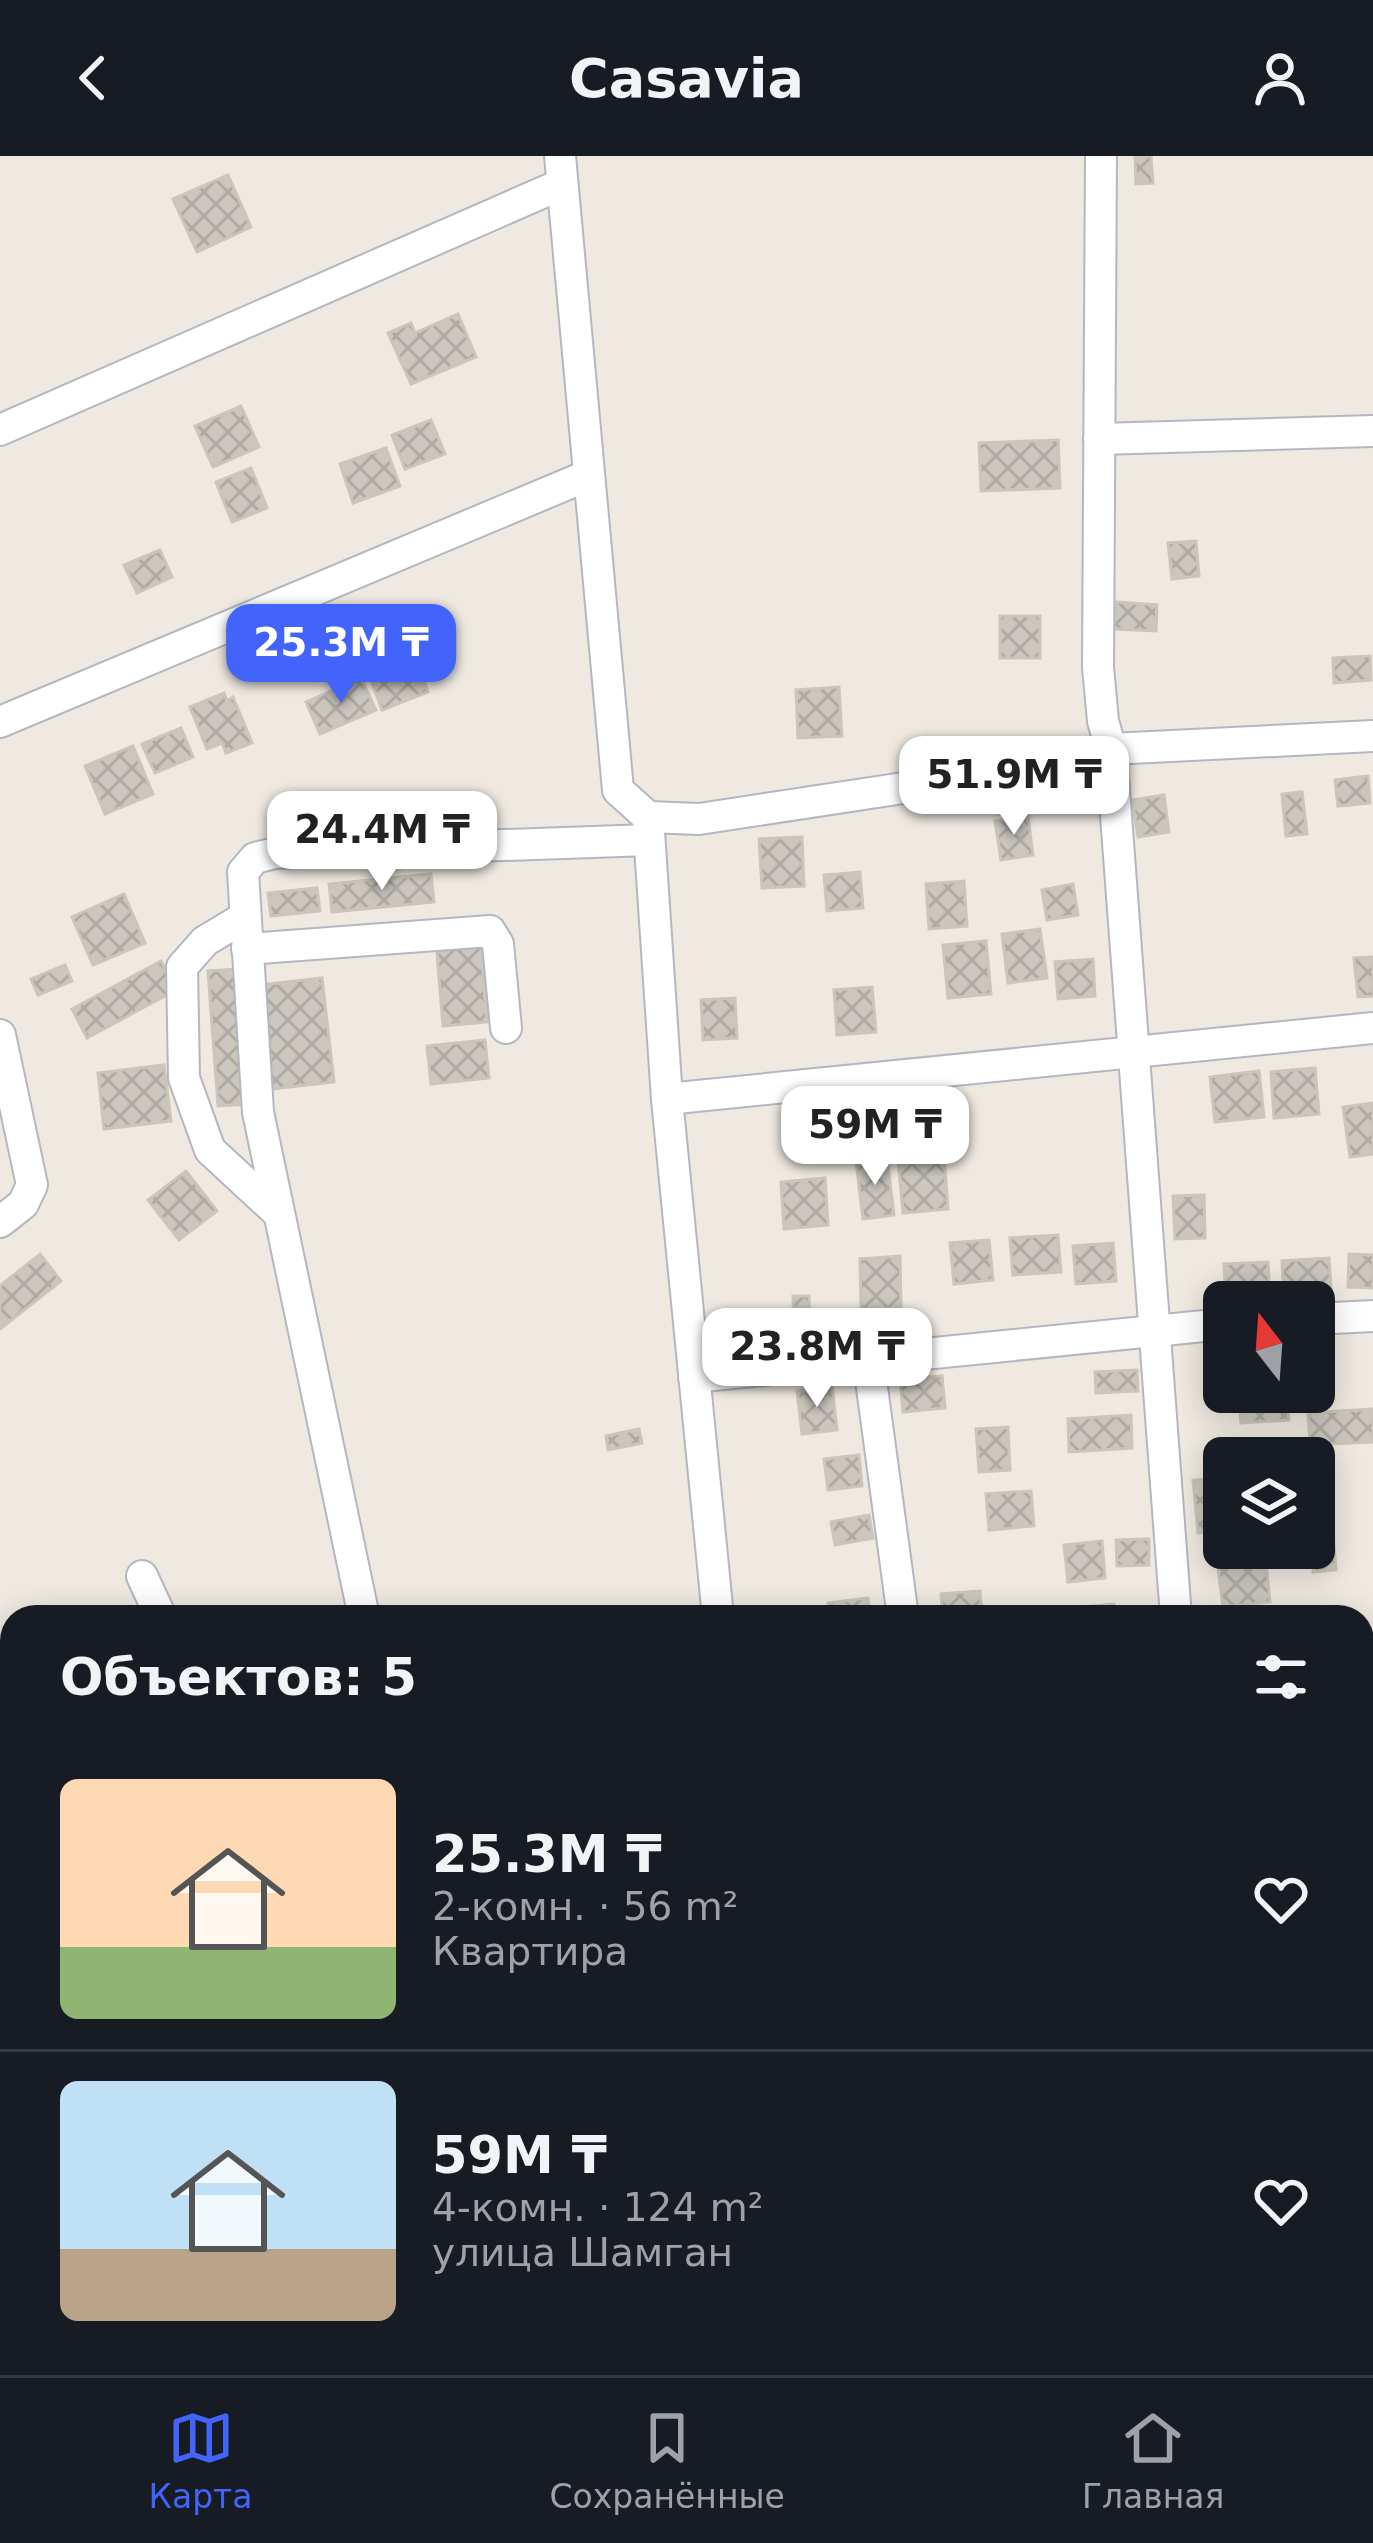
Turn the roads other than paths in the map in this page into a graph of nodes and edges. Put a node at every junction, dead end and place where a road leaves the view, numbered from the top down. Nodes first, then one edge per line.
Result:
1 (1101, 156) edge
2 (561, 170) edge
3 (0, 430) edge
4 (1373, 431) edge
5 (1099, 439) junction
6 (589, 475) junction
7 (0, 722) edge
8 (1373, 736) edge
9 (1112, 749) junction
10 (648, 829) junction
11 (244, 917) junction
12 (247, 949) junction
13 (506, 1028) dead end
14 (1373, 1028) edge
15 (0, 1040) edge
16 (1133, 1051) junction
17 (667, 1099) junction
18 (276, 1210) junction
19 (0, 1222) edge
20 (1373, 1316) edge
21 (1335, 1318) edge
22 (1203, 1325) edge
23 (1153, 1328) junction
24 (868, 1358) junction
25 (694, 1376) junction
26 (142, 1576) dead end
27 (155, 1605) edge
28 (361, 1605) edge
29 (717, 1605) edge
30 (902, 1605) edge
31 (1175, 1605) edge

1 - 5 street
2 - 3 street
2 - 6 street
4 - 5 street
5 - 9 street
6 - 7 street
6 - 10 street
8 - 9 street
9 - 10 street
9 - 16 street
10 - 11 street
10 - 17 street
11 - 12 street
11 - 18 street
12 - 13 street
12 - 18 street
14 - 16 street
15 - 19 street
16 - 17 street
16 - 23 street
17 - 25 street
18 - 28 street
20 - 21 street
22 - 23 street
23 - 24 street
23 - 31 street
24 - 25 street
24 - 30 street
25 - 29 street
26 - 27 street

